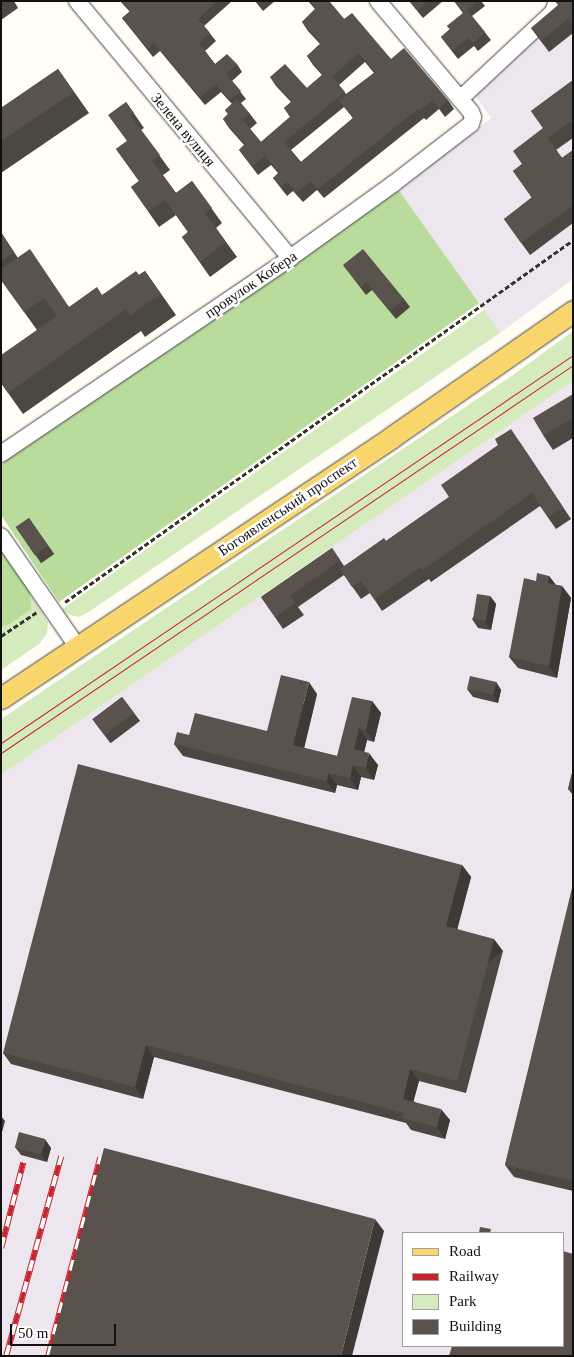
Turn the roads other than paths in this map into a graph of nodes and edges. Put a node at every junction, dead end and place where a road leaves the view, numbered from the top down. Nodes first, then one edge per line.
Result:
1 (77, 1) edge
2 (378, 1) edge
3 (557, 1) edge
4 (460, 99) junction
5 (290, 258) junction
6 (573, 311) edge
7 (1, 454) edge
8 (1, 536) edge
9 (77, 646) junction
10 (1, 698) edge

1 - 5 street, Зелена вулиця
2 - 4 street
3 - 4 street
4 - 5 street, провулок Кобера
5 - 7 street, провулок Кобера
6 - 9 main road, Богоявленський проспект
8 - 9 street
9 - 10 main road, Богоявленський проспект

